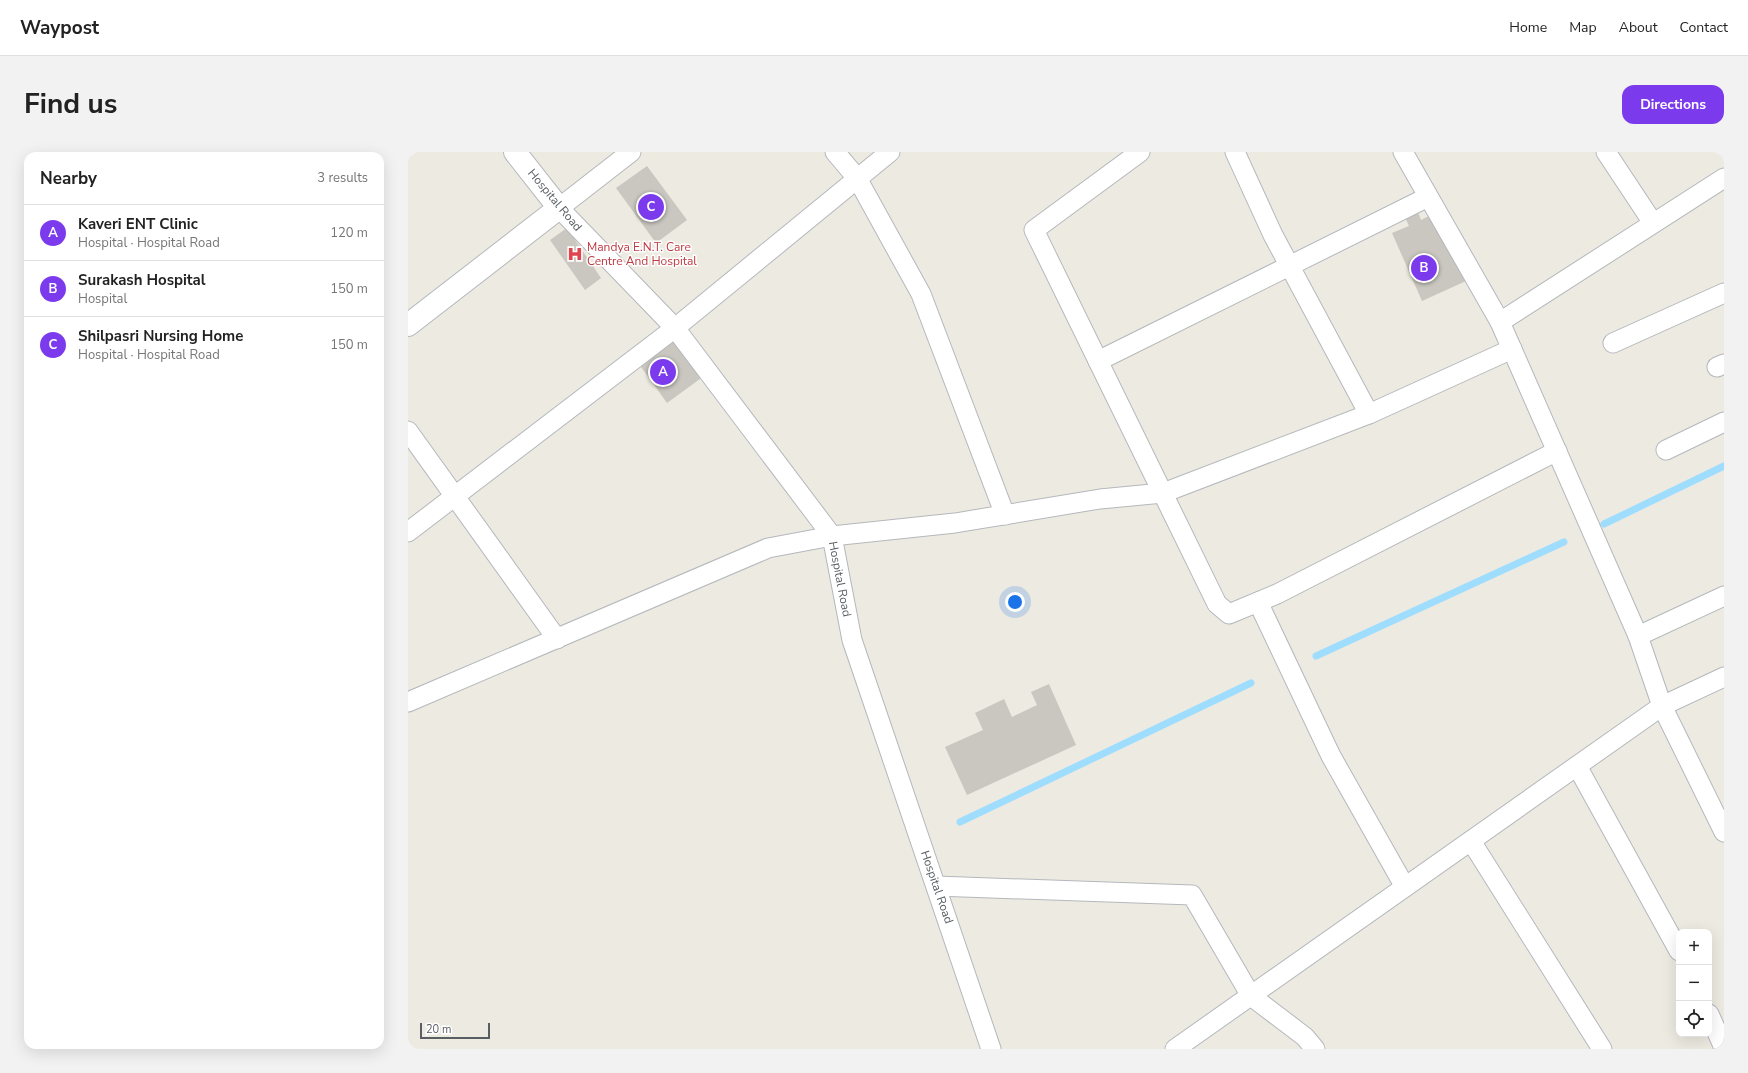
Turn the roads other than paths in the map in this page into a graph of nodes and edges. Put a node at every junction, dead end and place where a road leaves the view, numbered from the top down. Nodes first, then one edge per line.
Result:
1 (515, 152) edge
2 (630, 152) edge
3 (835, 152) edge
4 (890, 152) edge
5 (1140, 152) edge
6 (1235, 152) edge
7 (1402, 152) edge
8 (1606, 152) edge
9 (857, 178) junction
10 (1724, 178) edge
11 (1428, 197) junction
12 (559, 208) junction
13 (1653, 223) junction
14 (1290, 266) junction
15 (1724, 293) edge
16 (1500, 322) junction
17 (408, 325) edge
18 (675, 328) junction
19 (1613, 343) dead end
20 (1512, 349) junction
21 (1098, 361) junction
22 (1369, 414) junction
23 (1724, 422) edge
24 (408, 432) edge
25 (1666, 450) dead end
26 (1557, 451) junction
27 (1163, 493) junction
28 (455, 497) junction
29 (1005, 515) junction
30 (408, 532) edge
31 (832, 536) junction
32 (1724, 596) edge
33 (1258, 602) junction
34 (1638, 636) junction
35 (557, 639) junction
36 (1724, 677) edge
37 (408, 702) edge
38 (1662, 706) junction
39 (1577, 766) junction
40 (1719, 808) edge
41 (1724, 832) edge
42 (1471, 841) junction
43 (936, 886) junction
44 (1405, 887) junction
45 (1676, 946) edge
46 (1251, 996) junction
47 (1712, 1021) edge
48 (1724, 1048) edge
49 (990, 1049) edge
50 (1175, 1049) edge
51 (1314, 1049) edge
52 (1602, 1049) edge

1 - 12 street, Hospital Road
2 - 12 street
3 - 9 street
4 - 9 street
5 - 21 street
6 - 14 street
7 - 11 street
8 - 13 street
9 - 18 street
9 - 29 street
10 - 13 street
11 - 14 street
11 - 16 street
12 - 17 street
12 - 18 street, Hospital Road
13 - 16 street
14 - 21 street
14 - 22 street
15 - 19 street
16 - 20 street
18 - 28 street
18 - 31 street, Hospital Road
20 - 22 street
20 - 26 street
21 - 27 street
22 - 27 street
23 - 25 street
24 - 28 street
26 - 33 street
26 - 34 street
27 - 29 street
27 - 33 street
28 - 30 street
28 - 35 street
29 - 31 street
31 - 35 street
31 - 43 street, Hospital Road
32 - 34 street
33 - 44 street
34 - 38 street
35 - 37 street
36 - 38 street
38 - 39 street
38 - 40 street
39 - 42 street
39 - 45 street
40 - 41 street
42 - 44 street
42 - 52 street
43 - 46 street
43 - 49 street, Hospital Road
44 - 46 street
46 - 50 street
46 - 51 street
47 - 48 street

